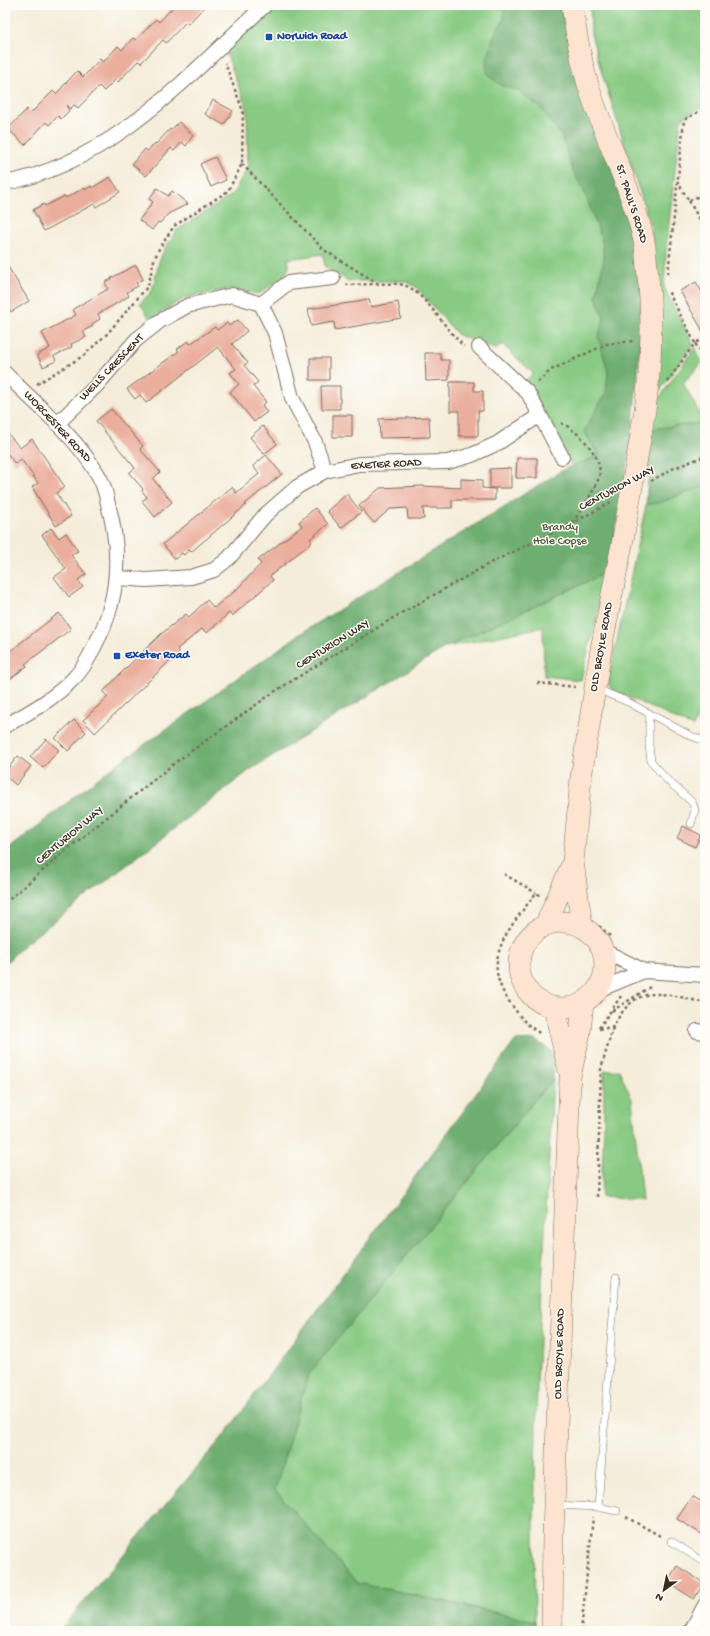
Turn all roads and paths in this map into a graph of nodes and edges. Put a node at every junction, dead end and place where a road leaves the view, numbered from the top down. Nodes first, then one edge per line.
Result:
1 (266, 5) edge
2 (572, 5) edge
3 (219, 47) junction
4 (705, 108) edge
5 (242, 164) junction
6 (677, 180) junction
7 (5, 183) edge
8 (705, 193) edge
9 (690, 201) junction
10 (705, 229) edge
11 (333, 278) joint
12 (667, 279) dead end
13 (380, 285) junction
14 (666, 287) dead end
15 (261, 304) junction
16 (705, 338) edge
17 (650, 339) junction
18 (695, 343) junction
19 (479, 347) joint
20 (705, 360) edge
21 (5, 373) edge
22 (663, 388) dead end
23 (24, 393) junction
24 (528, 393) junction
25 (542, 419) junction
26 (57, 424) junction
27 (641, 434) joint
28 (705, 456) edge
29 (562, 457) dead end
30 (325, 471) junction
31 (646, 484) dead end
32 (612, 502) dead end
33 (573, 523) junction
34 (117, 578) junction
35 (537, 683) dead end
36 (595, 688) junction
37 (649, 713) junction
38 (5, 726) edge
39 (705, 741) edge
40 (691, 824) dead end
41 (573, 862) junction
42 (504, 874) dead end
43 (536, 893) junction
44 (542, 896) dead end
45 (5, 903) edge
46 (589, 923) junction
47 (546, 924) junction
48 (609, 945) junction
49 (644, 971) junction
50 (705, 975) edge
51 (652, 986) dead end
52 (622, 995) dead end
53 (590, 996) junction
54 (705, 1003) edge
55 (554, 1008) junction
56 (611, 1012) junction
57 (613, 1027) junction
58 (546, 1037) dead end
59 (570, 1077) junction
60 (597, 1197) dead end
61 (616, 1277) dead end
62 (555, 1505) junction
63 (598, 1508) junction
64 (617, 1511) joint
65 (670, 1541) joint
66 (705, 1563) edge
67 (705, 1605) edge
68 (552, 1631) edge
69 (581, 1631) edge
70 (691, 1631) edge

1 - 3 street
2 - 17 main road, ST. PAUL'S ROAD
3 - 5 path
3 - 7 street
4 - 6 path
5 - 13 path
5 - 23 path
6 - 9 path
6 - 12 path
8 - 9 path
9 - 10 path
11 - 13 path
11 - 15 street
13 - 19 path
14 - 18 path
15 - 26 street, WELLS CRESCENT
15 - 30 street
16 - 18 path
17 - 24 path
17 - 27 main road, ST. PAUL'S ROAD
18 - 20 path
18 - 22 path
19 - 24 street
21 - 23 street, WORCESTER ROAD
23 - 26 street, WORCESTER ROAD
24 - 25 street
25 - 29 street
25 - 30 street, EXETER ROAD
25 - 33 path
26 - 34 street, WORCESTER ROAD
27 - 36 main road, OLD BROYLE ROAD, bridge
28 - 31 path, CENTURION WAY
30 - 34 street, EXETER ROAD
32 - 33 path, CENTURION WAY
33 - 45 path, CENTURION WAY
34 - 38 street, WORCESTER ROAD
35 - 36 path
36 - 37 lane
36 - 41 main road, OLD BROYLE ROAD
37 - 39 lane
37 - 40 lane
41 - 46 main road, OLD BROYLE ROAD
41 - 47 main road, OLD BROYLE ROAD
42 - 43 path
43 - 44 path
43 - 58 path
46 - 47 main road
46 - 48 main road
46 - 48 path
47 - 55 main road
48 - 49 street
48 - 53 main road
49 - 50 street
49 - 53 street
51 - 56 path
52 - 56 path
53 - 55 main road
53 - 59 main road, OLD BROYLE ROAD
54 - 57 path
55 - 59 main road, OLD BROYLE ROAD
56 - 57 path
57 - 60 path
59 - 62 main road, OLD BROYLE ROAD
61 - 63 lane
62 - 63 lane
62 - 68 main road, OLD BROYLE ROAD
63 - 64 lane
63 - 69 path
64 - 65 path
65 - 66 lane
67 - 70 street

